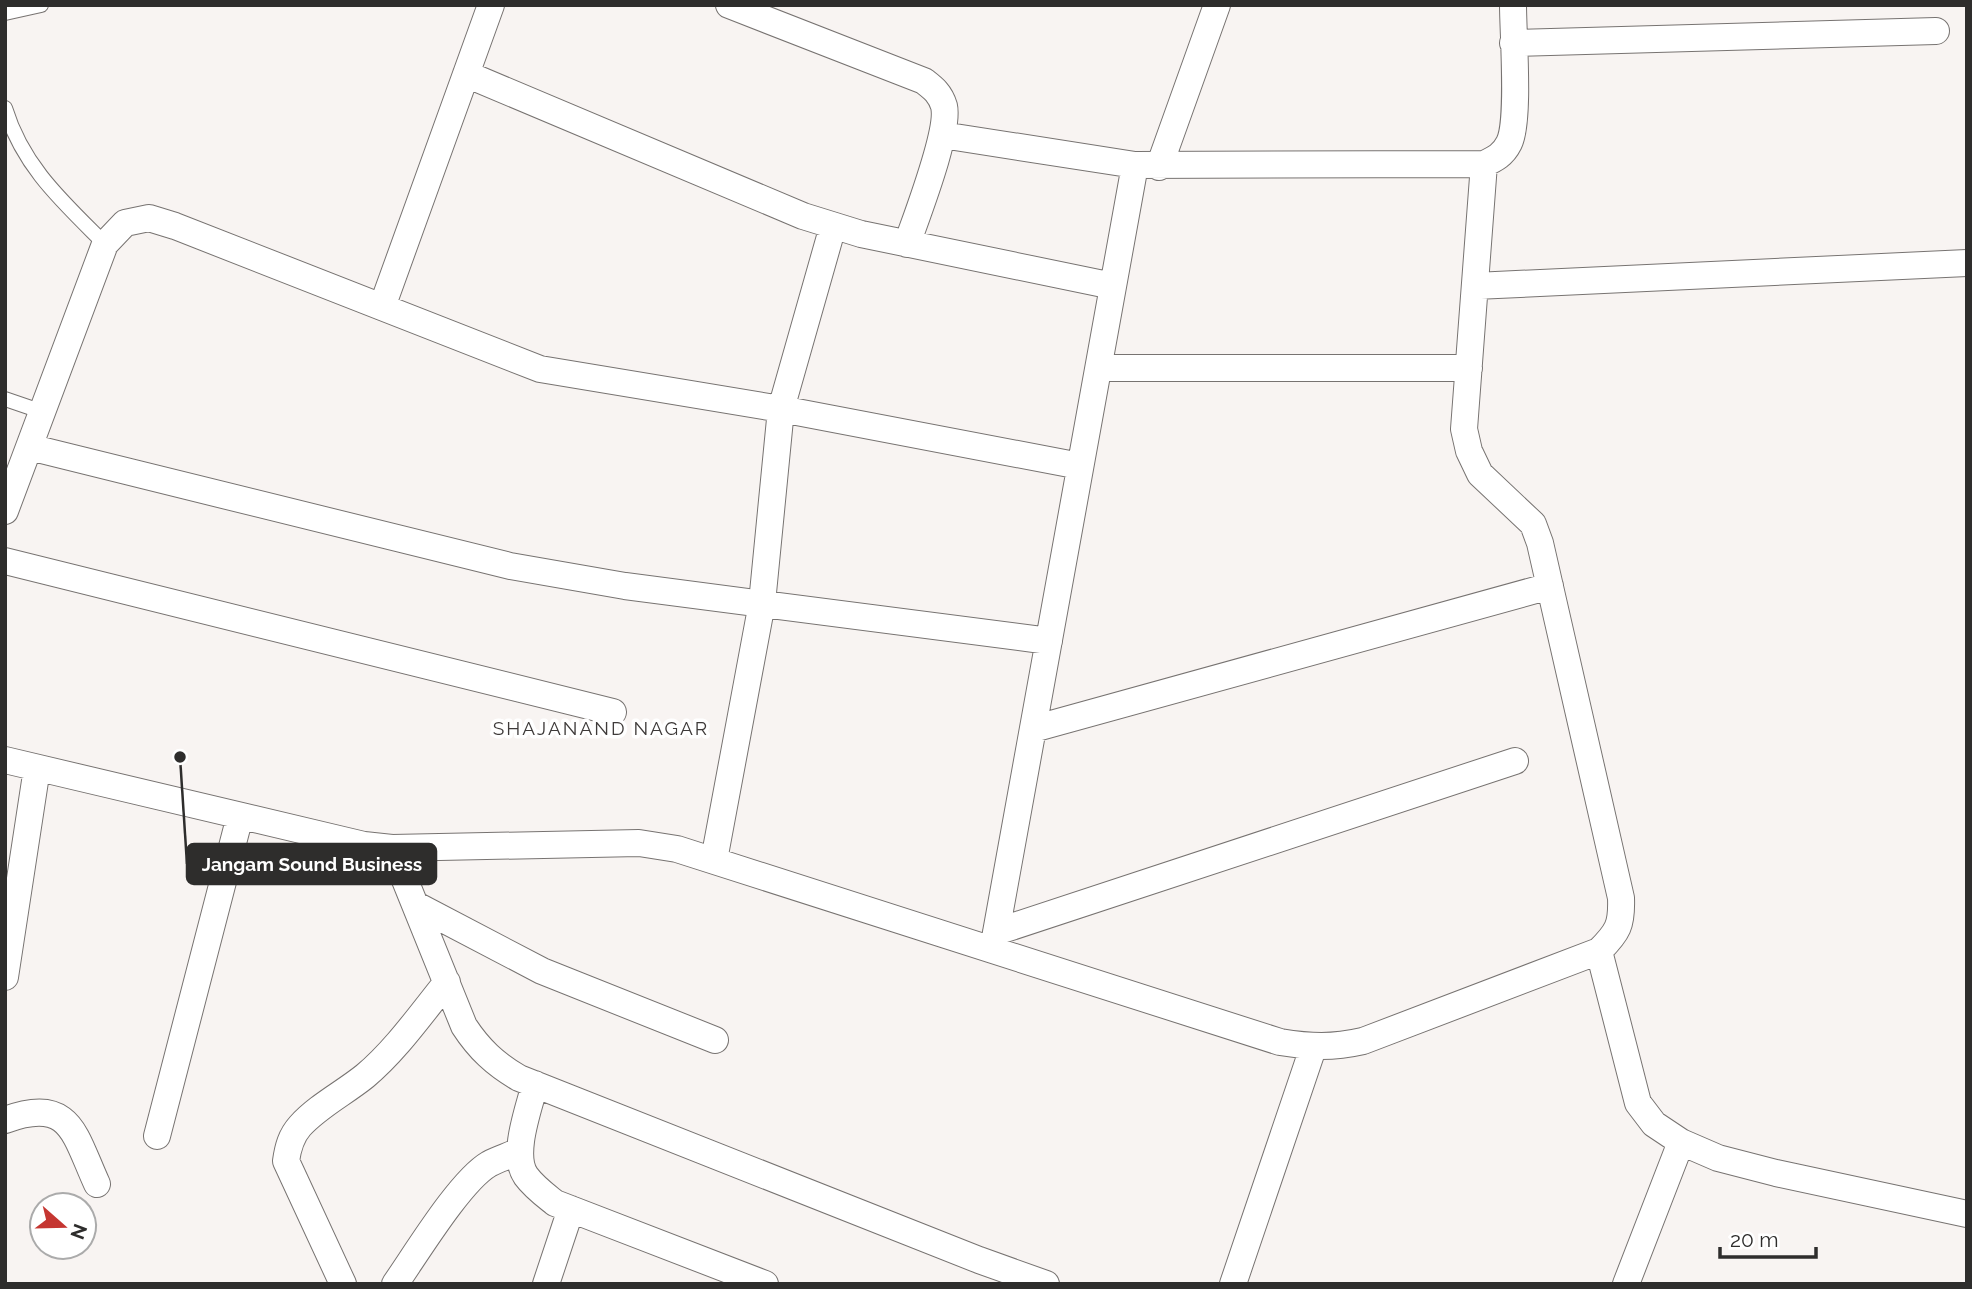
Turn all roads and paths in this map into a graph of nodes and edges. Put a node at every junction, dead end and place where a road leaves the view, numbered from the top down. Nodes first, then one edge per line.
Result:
1 (41, 5) edge
2 (491, 5) edge
3 (729, 5) edge
4 (1217, 5) edge
5 (1513, 5) edge
6 (5, 13) edge
7 (1936, 32) dead end
8 (1513, 43) junction
9 (466, 74) junction
10 (5, 108) edge
11 (942, 135) junction
12 (1484, 164) junction
13 (1147, 166) junction
14 (833, 226) junction
15 (105, 244) junction
16 (907, 244) junction
17 (1967, 263) edge
18 (1113, 286) junction
19 (1475, 286) junction
20 (382, 307) junction
21 (1098, 368) junction
22 (1469, 368) junction
23 (5, 399) edge
24 (781, 409) junction
25 (43, 412) junction
26 (29, 447) junction
27 (1080, 466) junction
28 (5, 512) edge
29 (5, 561) edge
30 (1549, 586) junction
31 (762, 603) junction
32 (1049, 641) junction
33 (613, 712) dead end
34 (1033, 729) junction
35 (5, 760) edge
36 (1515, 761) dead end
37 (37, 768) junction
38 (240, 816) junction
39 (392, 848) junction
40 (714, 860) junction
41 (416, 905) junction
42 (994, 941) junction
43 (1599, 951) junction
44 (5, 977) edge
45 (447, 982) junction
46 (715, 1040) dead end
47 (1313, 1048) junction
48 (535, 1084) junction
49 (5, 1120) edge
50 (157, 1136) dead end
51 (1681, 1142) junction
52 (519, 1151) junction
53 (97, 1184) dead end
54 (571, 1209) junction
55 (1967, 1214) edge
56 (974, 1272) edge
57 (343, 1284) edge
58 (395, 1284) edge
59 (546, 1284) edge
60 (765, 1284) edge
61 (1046, 1284) edge
62 (1233, 1284) edge
63 (1626, 1284) edge

1 - 6 lane
2 - 9 street
3 - 11 street
4 - 13 street
5 - 8 street
7 - 8 street
8 - 12 street
9 - 14 street
9 - 20 street
10 - 15 lane
11 - 13 street
11 - 16 street
12 - 13 street
12 - 19 street
13 - 18 street
14 - 16 street
14 - 24 street
15 - 20 street
15 - 25 street
16 - 18 street
17 - 19 street
18 - 21 street
19 - 22 street
20 - 24 street
21 - 22 street
21 - 27 street
22 - 30 street
23 - 25 lane
24 - 27 street
24 - 31 street
25 - 26 street
26 - 28 street
26 - 31 street
27 - 32 street
29 - 33 street
30 - 34 street
30 - 43 street
31 - 32 street
31 - 40 street
32 - 34 street
34 - 42 street
35 - 37 street
36 - 42 street
37 - 38 street
37 - 44 street
38 - 39 street
38 - 50 street
39 - 40 street
39 - 41 street
40 - 42 street
41 - 45 street
41 - 46 street
42 - 47 street
43 - 47 street
43 - 51 street
45 - 48 street
45 - 57 street
47 - 62 street
48 - 52 street
48 - 56 street
49 - 53 street
51 - 55 street
51 - 63 street
52 - 54 street
52 - 58 street
54 - 59 street
54 - 60 street
56 - 61 street

